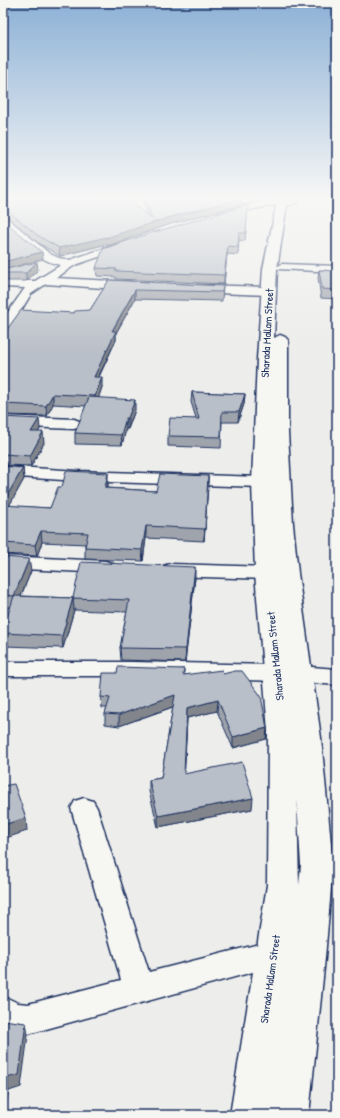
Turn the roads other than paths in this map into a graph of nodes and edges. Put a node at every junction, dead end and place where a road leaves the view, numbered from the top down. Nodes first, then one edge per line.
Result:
1 (37, 249) edge
2 (112, 249) edge
3 (273, 249) edge
4 (284, 249) edge
5 (56, 261) junction
6 (71, 263) junction
7 (37, 266) edge
8 (282, 267) junction
9 (337, 269) edge
10 (43, 283) junction
11 (3, 284) edge
12 (142, 286) edge
13 (187, 288) edge
14 (269, 291) junction
15 (3, 329) edge
16 (3, 421) edge
17 (74, 424) dead end
18 (3, 471) edge
19 (262, 482) junction
20 (3, 562) edge
21 (125, 568) edge
22 (149, 570) edge
23 (266, 573) junction
24 (3, 669) edge
25 (288, 673) junction
26 (337, 677) edge
27 (84, 808) dead end
28 (275, 953) junction
29 (139, 989) junction
30 (3, 1011) edge
31 (250, 1115) edge
32 (289, 1115) edge

1 - 5 street
2 - 6 street
3 - 14 street, Sharada Mallam Street
4 - 8 street, Sharada Mallam Street
5 - 6 street
5 - 7 street
6 - 10 street
8 - 9 street
8 - 25 street, Sharada Mallam Street
10 - 11 street
10 - 12 street
10 - 15 street
13 - 14 street
14 - 19 street, Sharada Mallam Street
16 - 17 street
18 - 19 street
19 - 23 street, Sharada Mallam Street
20 - 21 street
22 - 23 street
23 - 25 street, Sharada Mallam Street
24 - 25 street
25 - 26 street
25 - 28 street, Sharada Mallam Street
25 - 32 street, Sharada Mallam Street
27 - 29 street
28 - 29 street
28 - 31 street, Sharada Mallam Street
29 - 30 street

